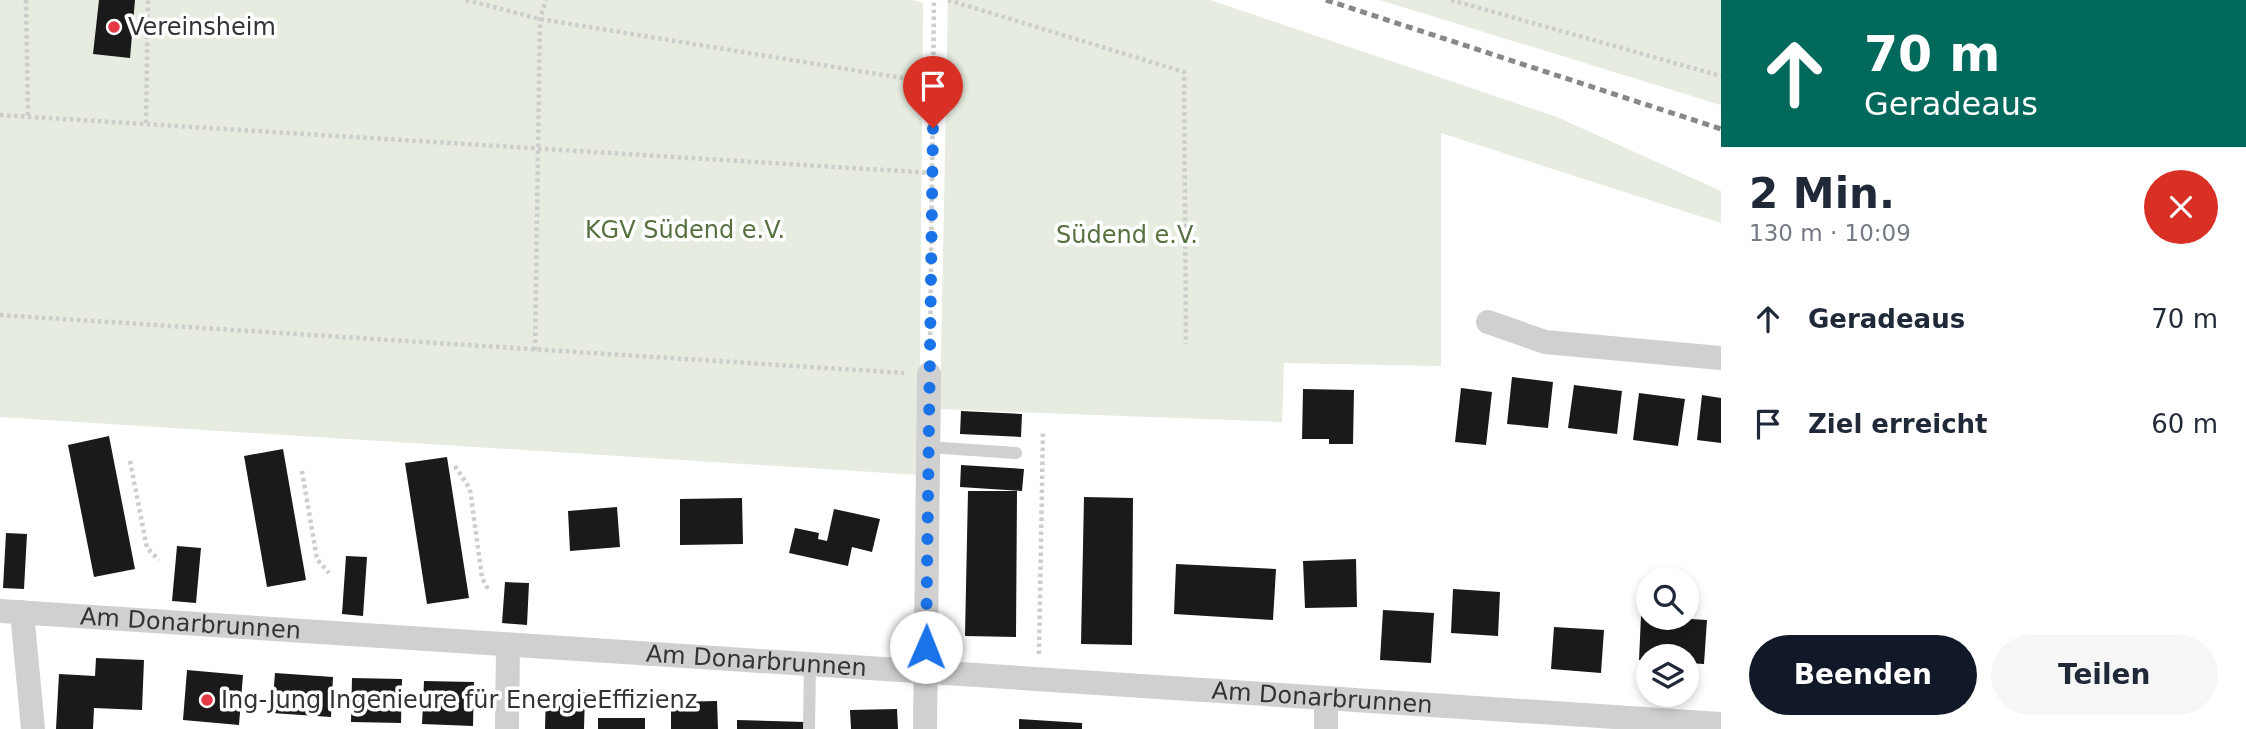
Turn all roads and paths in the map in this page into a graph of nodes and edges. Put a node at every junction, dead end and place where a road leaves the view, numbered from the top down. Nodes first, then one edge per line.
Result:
1 (26, 0) edge
2 (149, 0) edge
3 (466, 0) edge
4 (546, 0) edge
5 (934, 0) edge
6 (948, 0) edge
7 (1451, 0) edge
8 (540, 19) junction
9 (1721, 76) edge
10 (933, 83) junction
11 (0, 115) edge
12 (28, 116) junction
13 (146, 122) junction
14 (538, 148) junction
15 (932, 173) junction
16 (0, 315) edge
17 (1488, 322) dead end
18 (1186, 344) dead end
19 (535, 349) junction
20 (1721, 358) edge
21 (918, 373) junction
22 (1043, 431) dead end
23 (928, 447) junction
24 (1016, 453) dead end
25 (130, 461) dead end
26 (455, 466) dead end
27 (302, 471) dead end
28 (159, 560) dead end
29 (329, 573) dead end
30 (489, 591) dead end
31 (11, 612) edge
32 (508, 645) junction
33 (810, 664) junction
34 (925, 672) junction
35 (1038, 680) junction
36 (1326, 701) junction
37 (1594, 723) edge
38 (1721, 724) edge
39 (33, 729) edge
40 (507, 729) edge
41 (809, 729) edge
42 (925, 729) edge
43 (1326, 729) edge

1 - 12 path
2 - 13 path
3 - 8 path
4 - 8 path
5 - 10 path
6 - 18 path
7 - 9 path
8 - 10 path
8 - 14 path
10 - 15 path
11 - 12 path
12 - 13 path
13 - 14 path
14 - 15 path
14 - 19 path
15 - 21 path
16 - 19 path
17 - 20 street
19 - 21 path
21 - 23 street
22 - 35 path
23 - 24 lane
23 - 34 street
25 - 28 path
26 - 30 path
27 - 29 path
31 - 32 street, Am Donarbrunnen
31 - 39 street
32 - 33 street, Am Donarbrunnen
32 - 40 street
33 - 34 street, Am Donarbrunnen
33 - 41 lane
34 - 35 street, Am Donarbrunnen
34 - 42 street
35 - 36 street, Am Donarbrunnen
36 - 37 street, Am Donarbrunnen
36 - 43 street
37 - 38 street, Am Donarbrunnen

